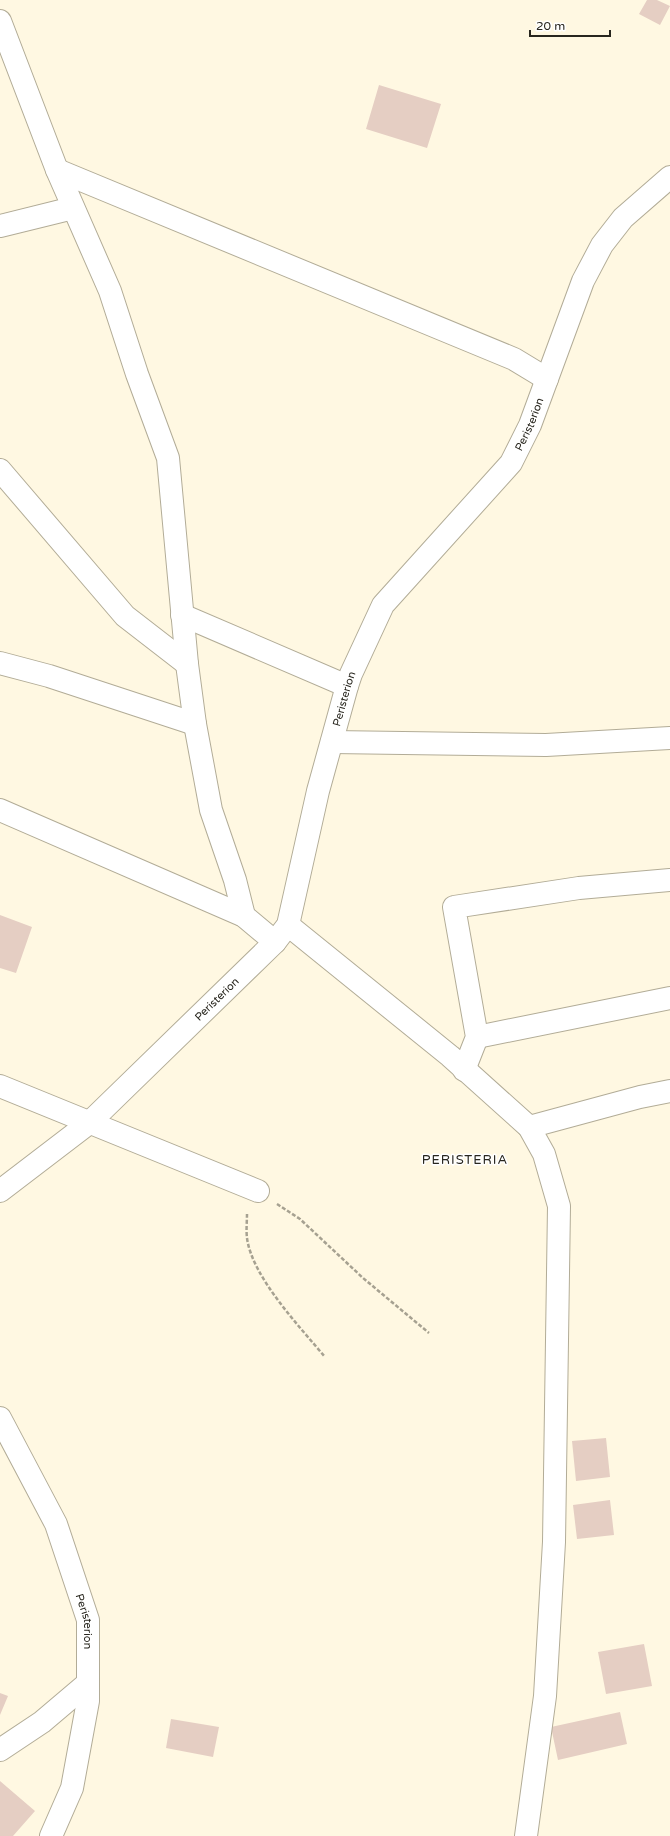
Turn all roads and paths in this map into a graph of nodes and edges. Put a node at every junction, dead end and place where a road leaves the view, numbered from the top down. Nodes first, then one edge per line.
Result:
1 (0, 21) edge
2 (57, 170) junction
3 (670, 176) edge
4 (73, 208) junction
5 (0, 226) edge
6 (547, 379) junction
7 (0, 470) edge
8 (182, 615) junction
9 (0, 663) edge
10 (187, 664) junction
11 (347, 686) junction
12 (195, 724) junction
13 (670, 738) edge
14 (332, 742) junction
15 (0, 810) edge
16 (670, 880) edge
17 (244, 916) junction
18 (288, 925) junction
19 (275, 942) junction
20 (670, 998) edge
21 (477, 1036) junction
22 (464, 1070) junction
23 (0, 1086) edge
24 (670, 1092) edge
25 (89, 1123) junction
26 (529, 1127) junction
27 (258, 1190) junction
28 (0, 1192) edge
29 (429, 1333) dead end
30 (325, 1357) dead end
31 (0, 1418) edge
32 (88, 1683) junction
33 (0, 1750) edge
34 (51, 1836) edge
35 (526, 1836) edge

1 - 2 street
2 - 4 street
2 - 6 street
3 - 6 street, Peristerion
4 - 5 street
4 - 8 street
6 - 11 street, Peristerion
7 - 10 street
8 - 10 street
8 - 11 street
9 - 12 street
10 - 12 street
11 - 14 street, Peristerion
12 - 17 street
13 - 14 street
14 - 18 street, Peristerion
15 - 17 street
16 - 21 street
17 - 19 street
18 - 19 street, Peristerion
18 - 22 street
19 - 25 street, Peristerion
20 - 21 street
21 - 22 street
22 - 26 street
23 - 25 street
24 - 26 street
25 - 27 street
25 - 28 street, Peristerion
26 - 35 street
27 - 29 path
27 - 30 path
31 - 32 street, Peristerion
32 - 33 street
32 - 34 street, Peristerion

